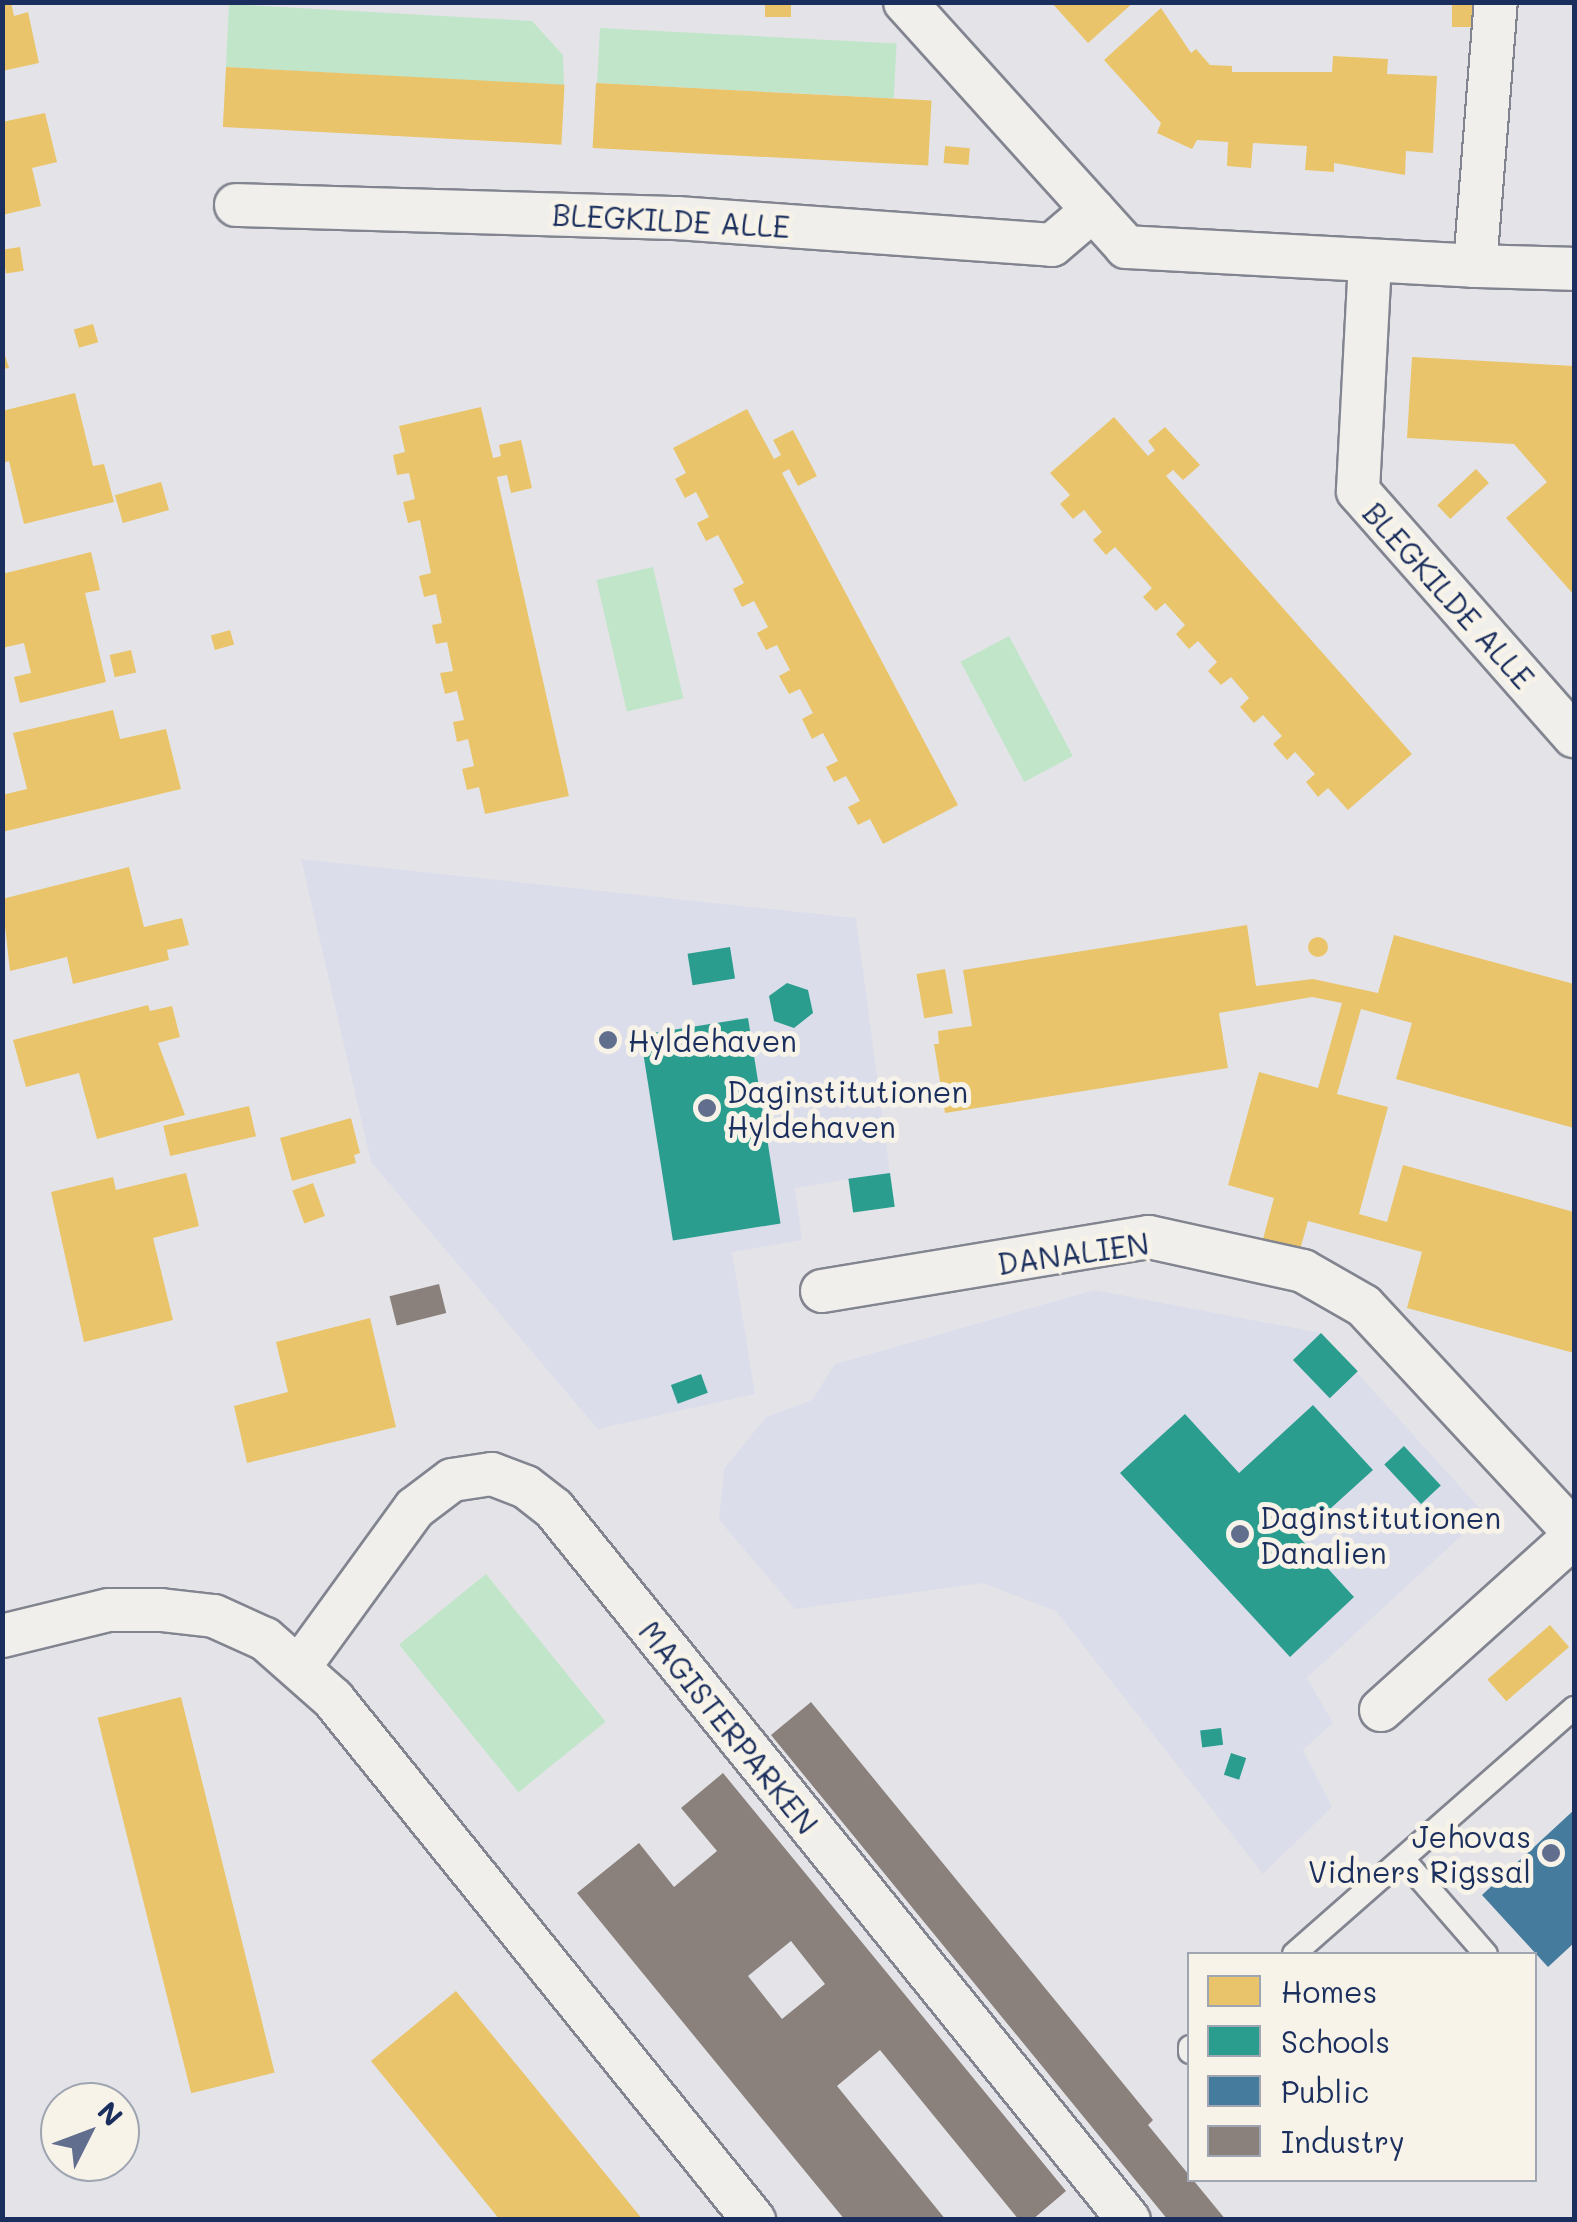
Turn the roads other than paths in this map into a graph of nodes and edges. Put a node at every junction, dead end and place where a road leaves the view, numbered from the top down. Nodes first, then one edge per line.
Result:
1 (905, 2) edge
2 (1496, 2) edge
3 (236, 205) dead end
4 (1093, 210) junction
5 (1370, 261) junction
6 (1475, 266) junction
7 (1574, 269) edge
8 (1574, 736) edge
9 (822, 1291) dead end
10 (1574, 1534) edge
11 (2, 1636) edge
12 (300, 1666) junction
13 (1574, 1708) edge
14 (1380, 1710) dead end
15 (1403, 1859) junction
16 (1296, 1952) edge
17 (1484, 1952) edge
18 (754, 2220) edge
19 (1129, 2220) edge

1 - 4 street
2 - 6 street
3 - 4 street, BLEGKILDE ALLE
4 - 5 street
5 - 6 street
5 - 8 street, BLEGKILDE ALLE
6 - 7 street
9 - 10 street, DANALIEN
10 - 14 street, DANALIEN
11 - 12 street
12 - 18 street
12 - 19 street, MAGISTERPARKEN
13 - 15 lane
15 - 16 lane
15 - 17 lane

